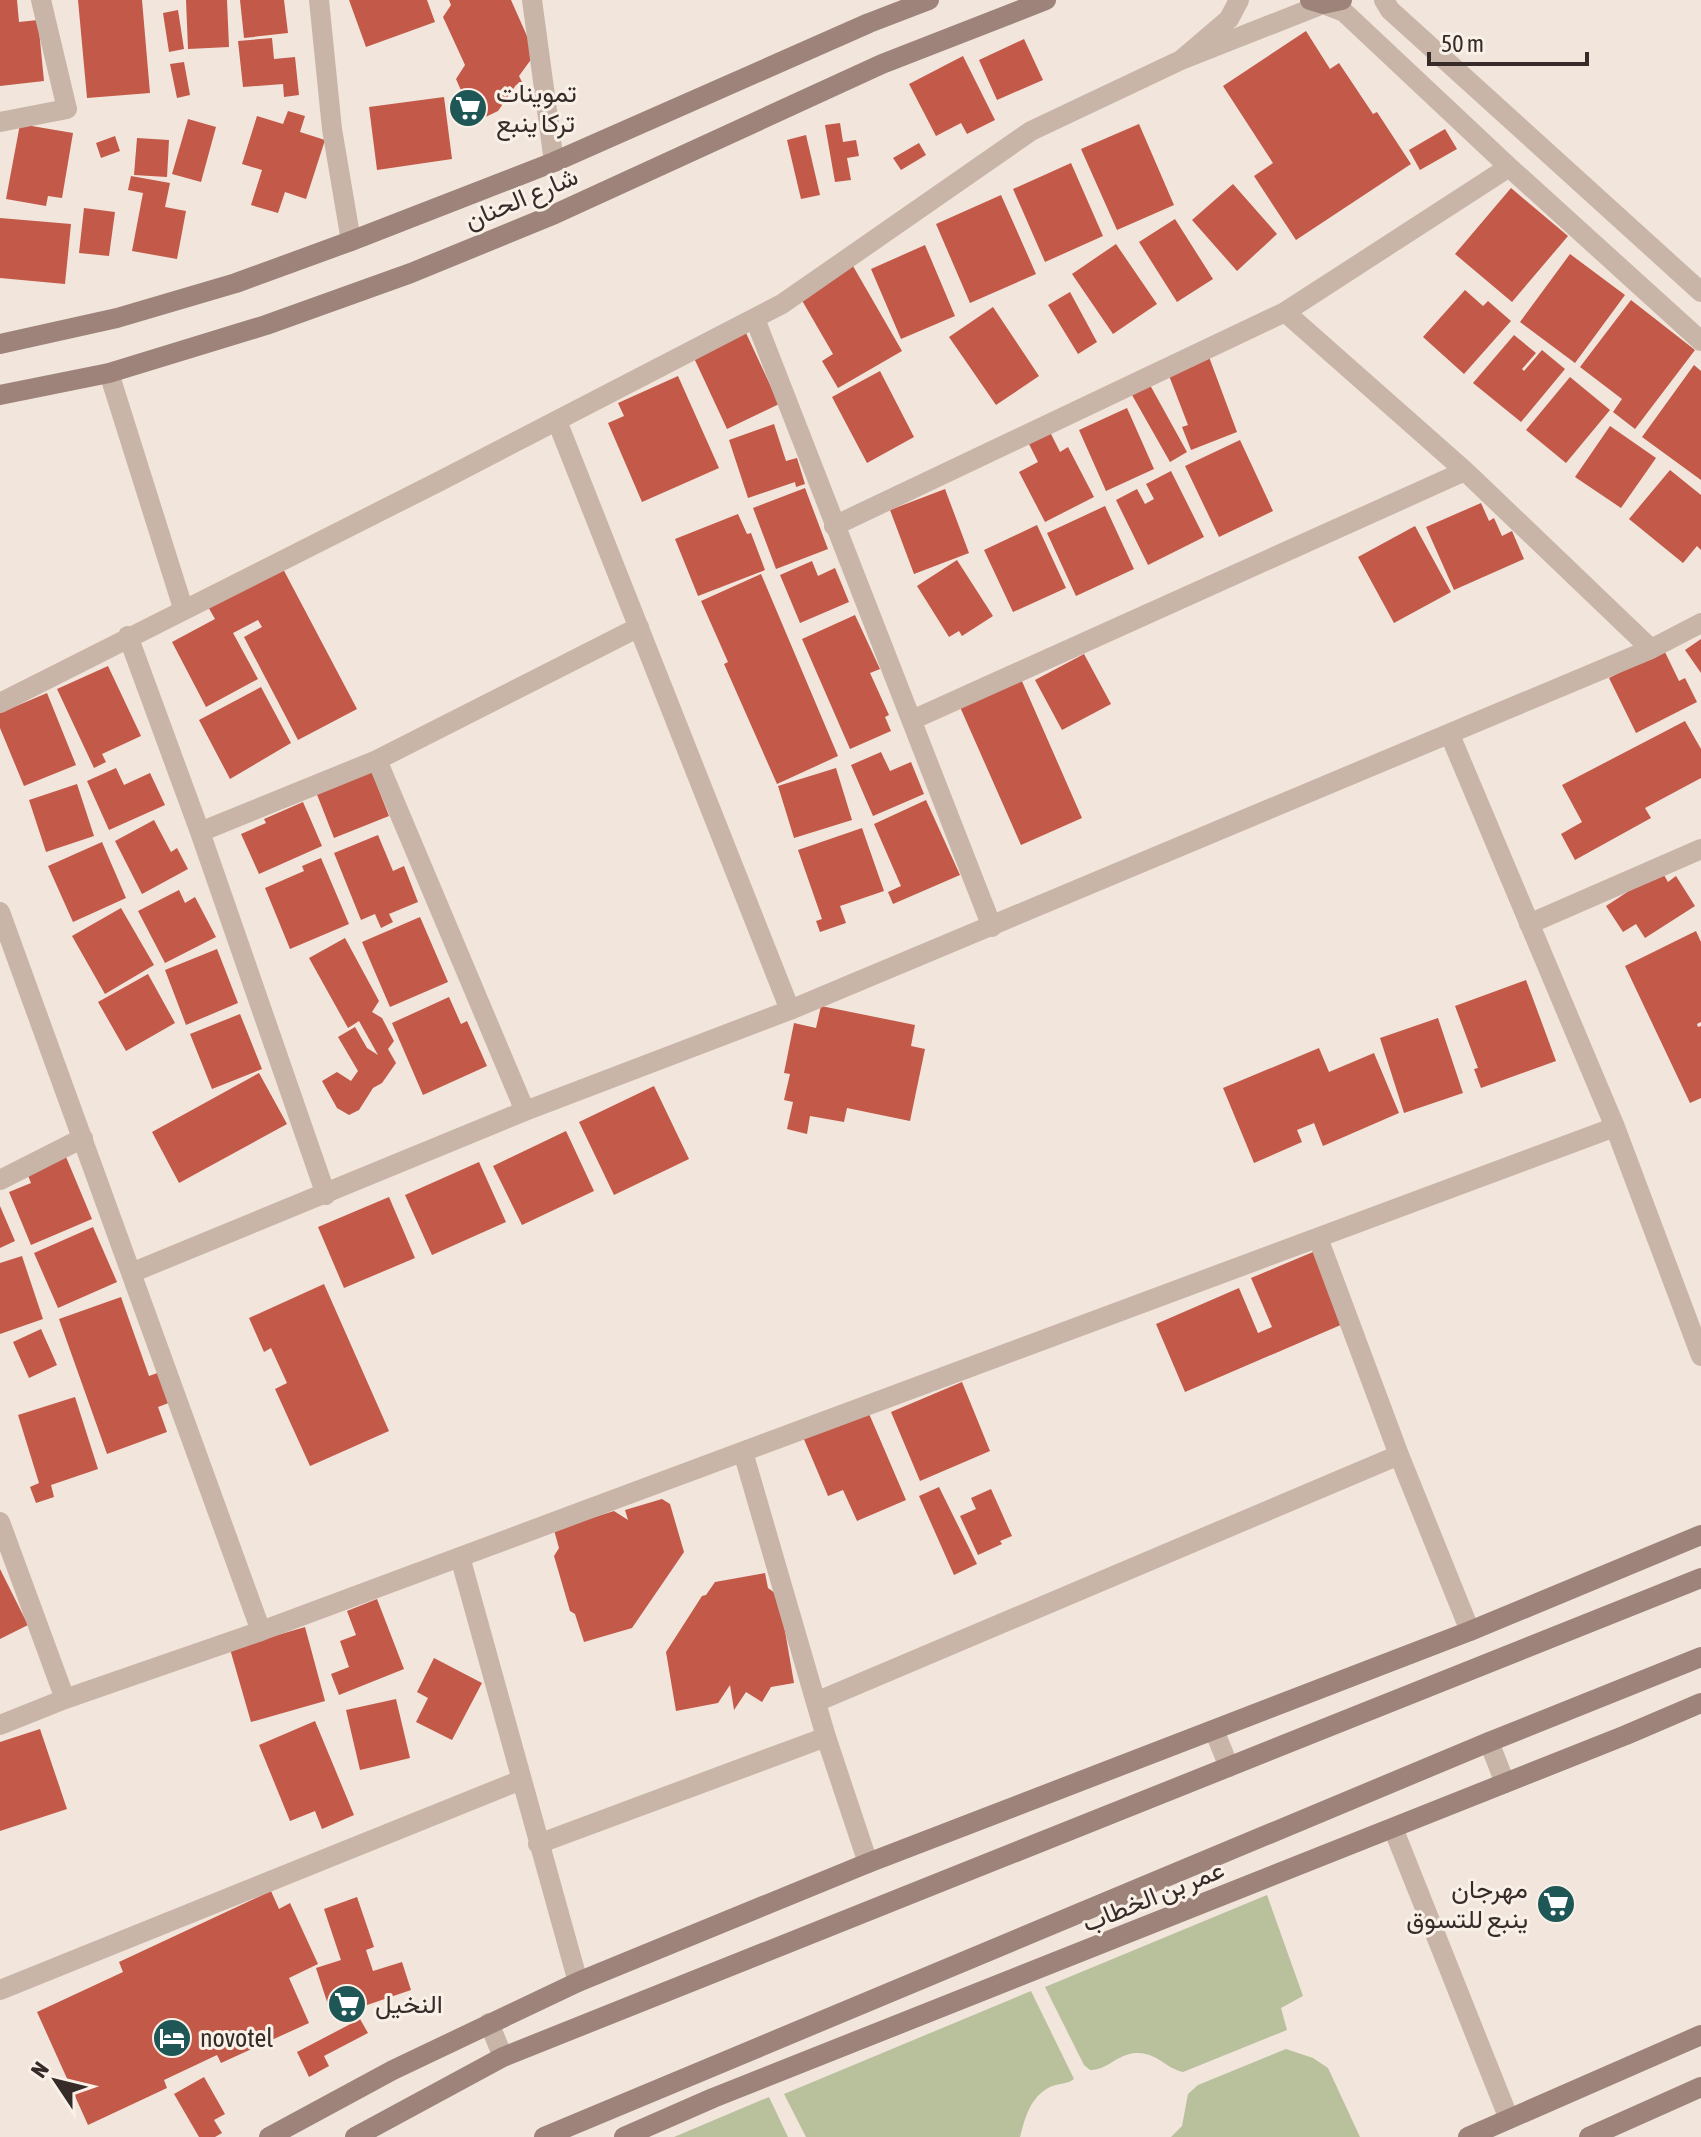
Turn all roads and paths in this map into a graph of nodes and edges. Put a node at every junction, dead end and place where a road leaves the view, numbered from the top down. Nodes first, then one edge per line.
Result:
1 (41, 0) edge
2 (319, 0) edge
3 (532, 0) edge
4 (929, 0) edge
5 (1046, 0) edge
6 (1239, 0) edge
7 (1384, 0) edge
8 (1325, 1) edge
9 (1181, 60) junction
10 (0, 122) edge
11 (554, 162) junction
12 (1509, 167) junction
13 (351, 241) junction
14 (1701, 292) edge
15 (1285, 312) junction
16 (755, 319) junction
17 (1701, 341) edge
18 (0, 344) edge
19 (109, 373) junction
20 (0, 395) edge
21 (557, 421) junction
22 (1465, 471) junction
23 (834, 526) junction
24 (183, 608) junction
25 (1701, 623) edge
26 (639, 627) junction
27 (128, 636) junction
28 (1651, 649) junction
29 (0, 703) edge
30 (912, 720) junction
31 (1450, 735) junction
32 (377, 760) junction
33 (200, 832) junction
34 (1701, 849) edge
35 (0, 912) edge
36 (1529, 924) junction
37 (992, 927) junction
38 (7, 955) edge
39 (790, 1010) junction
40 (525, 1111) junction
41 (1615, 1127) junction
42 (83, 1138) junction
43 (0, 1180) edge
44 (326, 1195) junction
45 (1318, 1238) junction
46 (131, 1273) junction
47 (1697, 1334) edge
48 (1701, 1356) edge
49 (743, 1452) junction
50 (1399, 1455) junction
51 (0, 1522) edge
52 (1701, 1535) edge
53 (460, 1557) junction
54 (1701, 1578) edge
55 (261, 1631) junction
56 (1470, 1631) junction
57 (1701, 1657) edge
58 (65, 1699) junction
59 (816, 1702) junction
60 (1701, 1703) edge
61 (0, 1725) edge
62 (1214, 1730) junction
63 (826, 1737) junction
64 (1489, 1742) junction
65 (1229, 1767) junction
66 (521, 1780) junction
67 (1505, 1783) junction
68 (1393, 1828) junction
69 (538, 1844) junction
70 (868, 1863) junction
71 (578, 1982) junction
72 (0, 1990) edge
73 (489, 2023) junction
74 (1701, 2035) edge
75 (503, 2057) junction
76 (1701, 2087) edge
77 (1509, 2119) junction
78 (269, 2137) edge
79 (355, 2137) edge
80 (544, 2137) edge
81 (624, 2137) edge
82 (1468, 2137) edge
83 (1589, 2137) edge

1 - 10 street
2 - 13 street
3 - 11 street
4 - 11 main road, شارع الحنان
5 - 19 main road, شارع الحنان
6 - 9 street
7 - 14 street
8 - 9 street
8 - 12 street
9 - 16 street
11 - 13 main road, شارع الحنان
12 - 15 street
12 - 17 street
13 - 18 main road, شارع الحنان
15 - 22 street
15 - 23 street
16 - 21 street
16 - 23 street
19 - 20 main road, شارع الحنان
19 - 24 street
21 - 24 street
21 - 26 street
22 - 28 street
22 - 30 street
23 - 30 street
24 - 27 street
25 - 28 street
26 - 32 street
26 - 39 street
27 - 29 street
27 - 33 street
28 - 31 street
30 - 37 street
31 - 36 street
31 - 37 street
32 - 33 street
32 - 40 street
33 - 44 street
34 - 36 street
35 - 38 street
36 - 41 street
37 - 39 street
38 - 42 street
39 - 40 street
40 - 44 street
41 - 45 street
41 - 47 street
42 - 43 street
42 - 46 street
44 - 46 street
45 - 49 street
45 - 50 street
46 - 55 street
47 - 48 street
49 - 53 street
49 - 59 street
50 - 56 street
50 - 59 street
51 - 58 street
52 - 56 main road
53 - 55 street
53 - 66 street
54 - 65 main road
55 - 58 street
56 - 62 main road
57 - 64 main road
58 - 61 street
59 - 63 street
60 - 67 main road, عمر بن الخطاب
62 - 65 street
62 - 70 main road
63 - 69 street
63 - 70 street
64 - 67 street
64 - 80 main road
65 - 75 main road
66 - 69 street
66 - 72 street
67 - 68 main road, عمر بن الخطاب
68 - 77 street
68 - 81 main road, عمر بن الخطاب
69 - 71 street
70 - 71 main road
71 - 73 main road
73 - 75 street
73 - 78 main road
74 - 77 main road
75 - 79 main road
76 - 83 main road
77 - 82 main road

